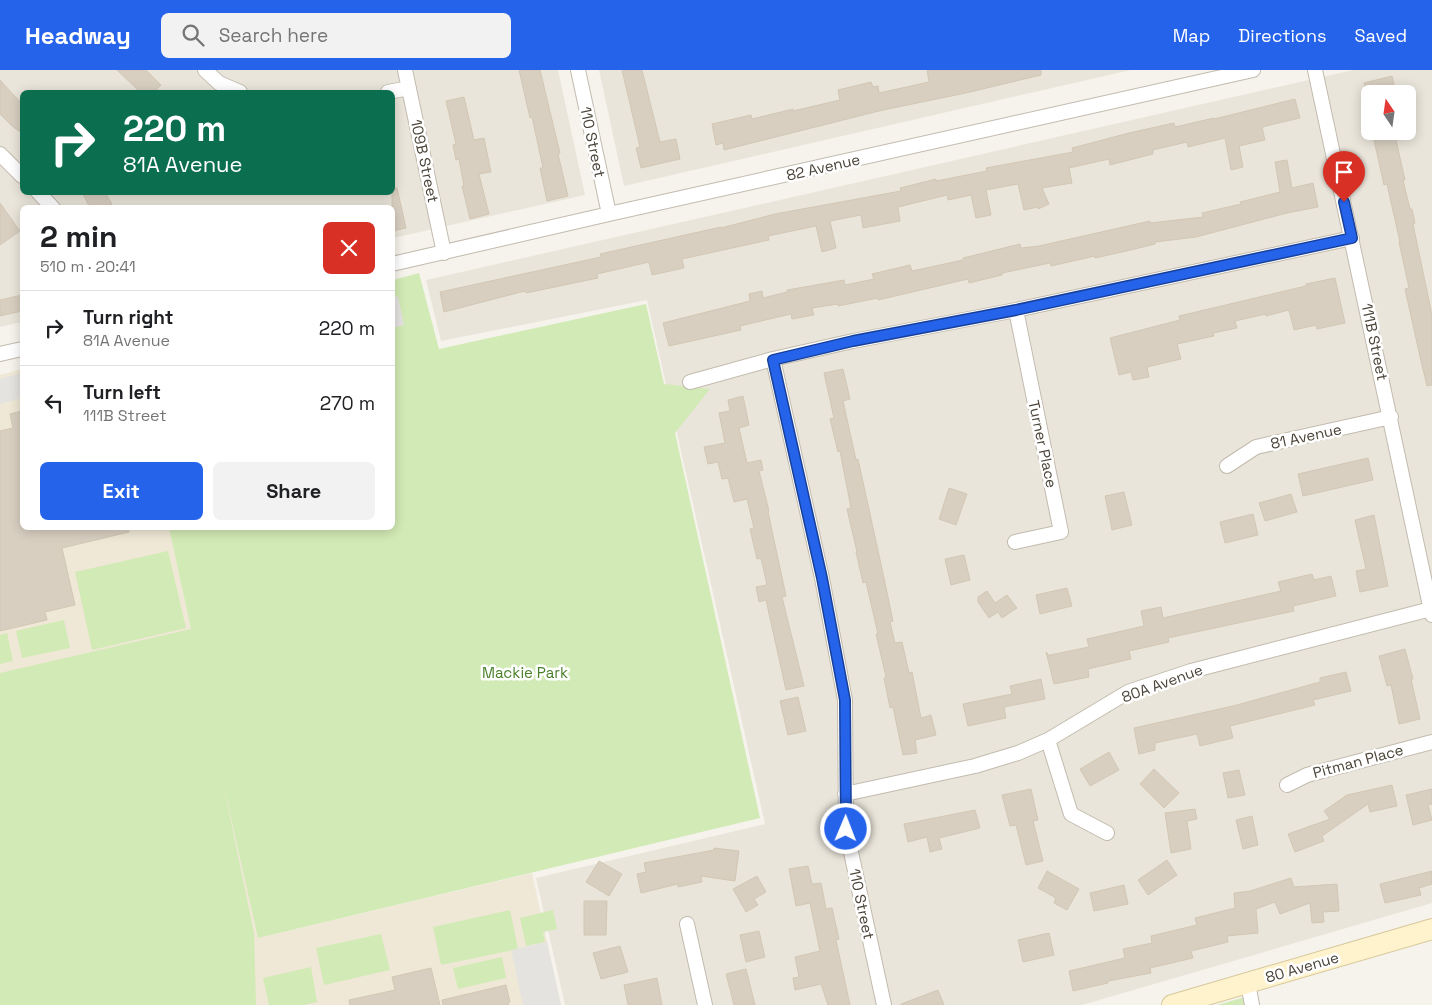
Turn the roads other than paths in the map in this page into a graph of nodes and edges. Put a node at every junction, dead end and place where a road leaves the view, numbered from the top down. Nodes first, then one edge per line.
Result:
1 (205, 70) edge
2 (405, 70) edge
3 (578, 70) edge
4 (1253, 70) edge
5 (1315, 70) edge
6 (409, 88) junction
7 (235, 90) edge
8 (395, 91) edge
9 (0, 154) edge
10 (20, 174) edge
11 (41, 195) edge
12 (50, 205) edge
13 (609, 214) junction
14 (1352, 238) junction
15 (444, 253) junction
16 (395, 263) edge
17 (1016, 310) junction
18 (20, 349) edge
19 (0, 354) edge
20 (773, 360) junction
21 (690, 382) dead end
22 (1391, 417) junction
23 (1226, 466) dead end
24 (1015, 542) dead end
25 (1431, 612) edge
26 (1048, 740) junction
27 (1432, 742) edge
28 (1287, 785) dead end
29 (845, 794) junction
30 (1108, 833) dead end
31 (687, 924) dead end
32 (1432, 930) edge
33 (1248, 983) junction
34 (705, 1005) edge
35 (884, 1005) edge
36 (1172, 1005) edge
37 (1252, 1005) edge

1 - 7 street
2 - 6 street, 109B Street
3 - 13 street, 110 Street
4 - 13 street, 82 Avenue
5 - 14 street, 111B Street
6 - 8 street
6 - 15 street, 109B Street
9 - 10 street
11 - 12 street
13 - 15 street, 82 Avenue
14 - 17 street
14 - 22 street, 111B Street
15 - 16 street, 82 Avenue
17 - 20 street
17 - 24 street, Turner Place
18 - 19 street
20 - 21 street
20 - 29 street, 110 Street
22 - 23 street, 81 Avenue
22 - 25 street, 111B Street
25 - 26 street, 80A Avenue
26 - 29 street, 80A Avenue
26 - 30 street
27 - 28 street, Pitman Place
29 - 35 street, 110 Street
31 - 34 street
32 - 33 street, 80 Avenue
33 - 36 street, 80 Avenue
33 - 37 street

